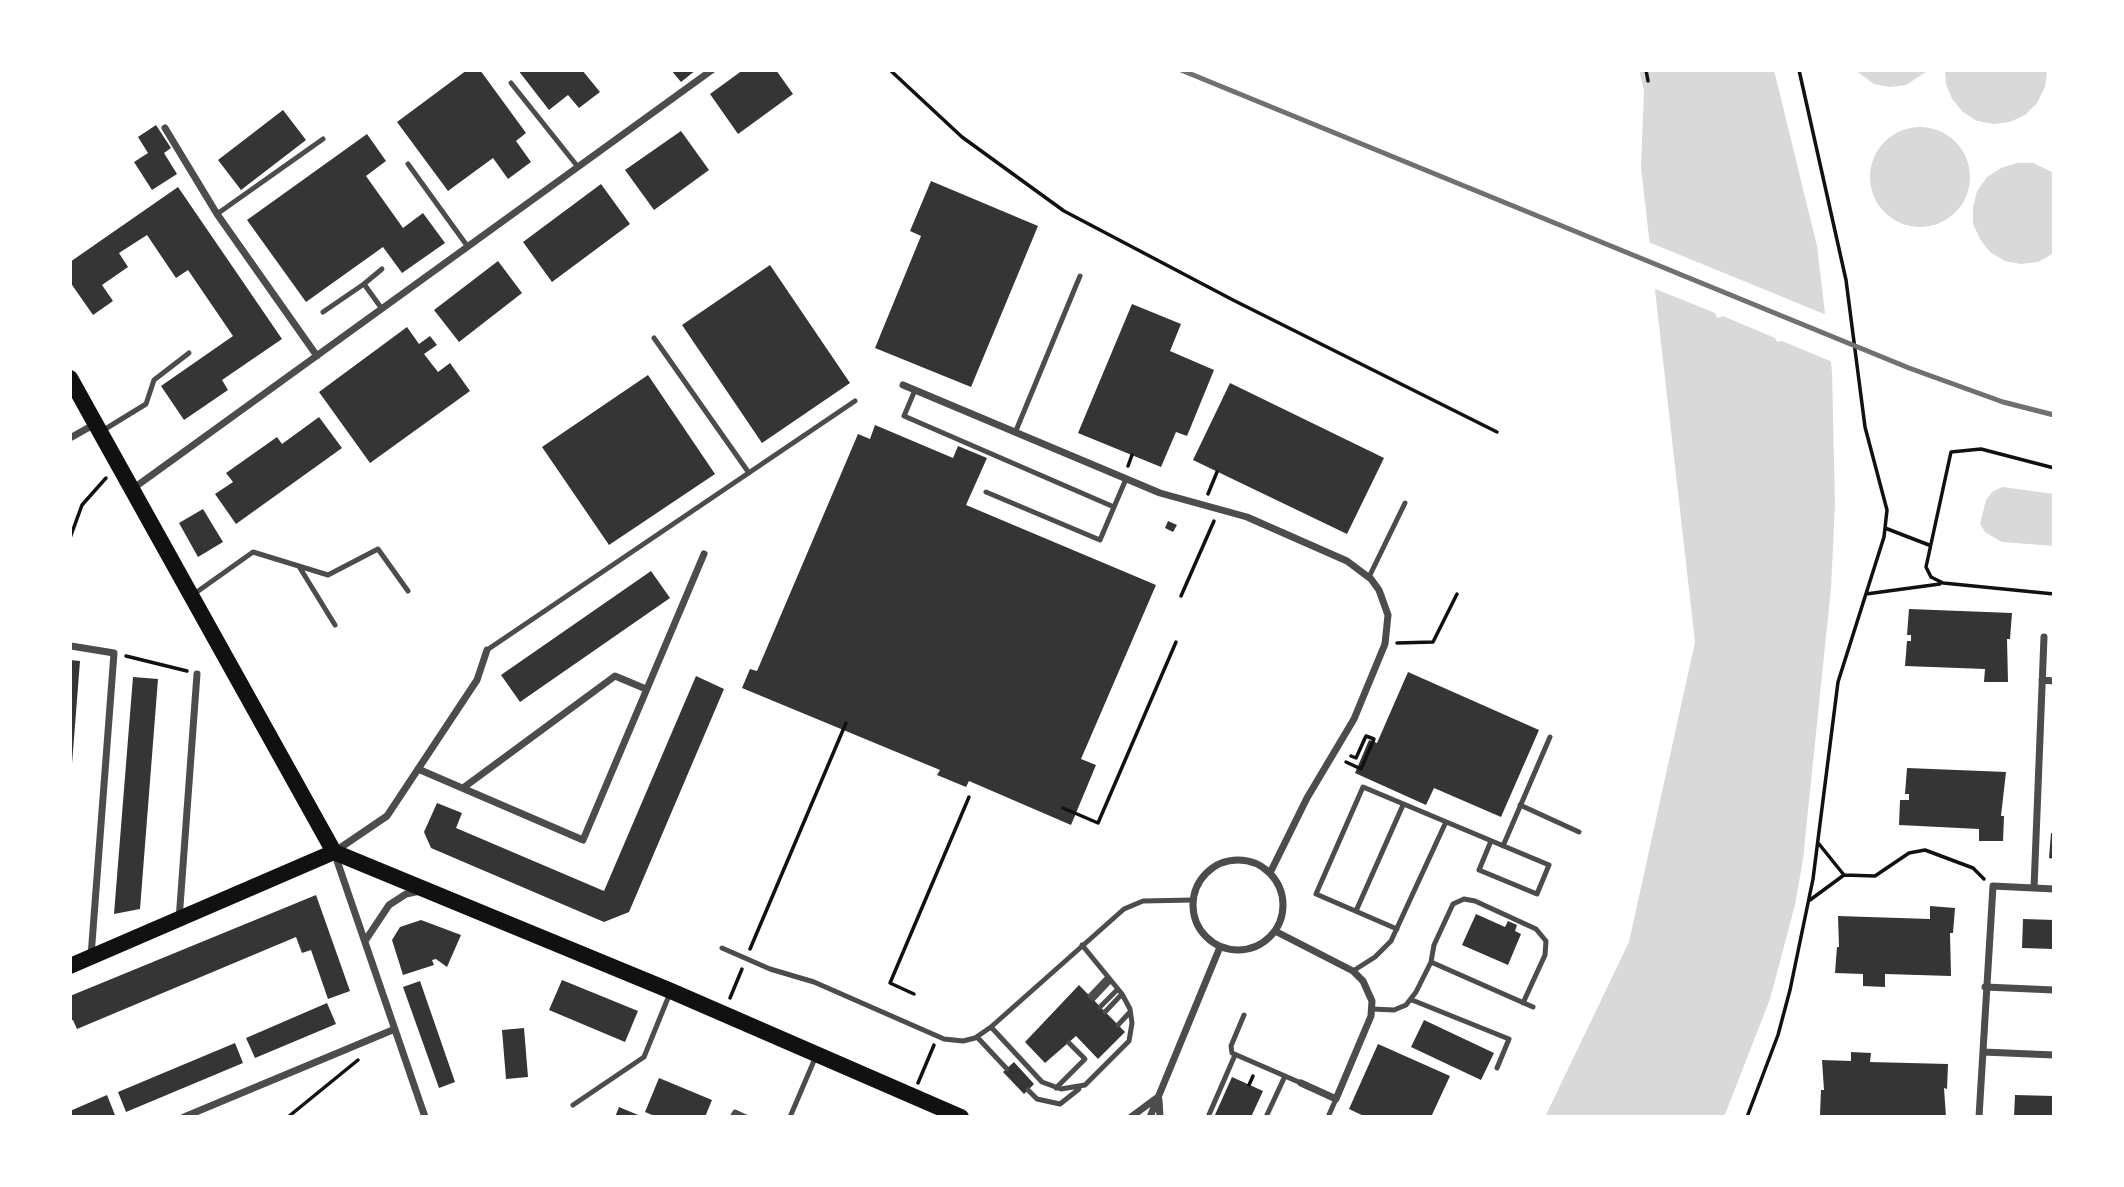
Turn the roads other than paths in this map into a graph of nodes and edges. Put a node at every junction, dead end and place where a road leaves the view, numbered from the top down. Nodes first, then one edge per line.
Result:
1 (712, 70) edge
2 (511, 83) dead end
3 (165, 128) dead end
4 (323, 139) dead end
5 (408, 164) dead end
6 (578, 167) junction
7 (217, 214) junction
8 (468, 247) junction
9 (382, 269) dead end
10 (1080, 276) dead end
11 (364, 284) junction
12 (382, 309) junction
13 (323, 312) dead end
14 (653, 338) dead end
15 (189, 353) dead end
16 (317, 356) junction
17 (70, 378) edge
18 (903, 385) dead end
19 (915, 390) junction
20 (855, 401) dead end
21 (97, 428) junction
22 (1015, 433) junction
23 (70, 438) edge
24 (749, 472) junction
25 (1126, 479) junction
26 (130, 491) junction
27 (986, 492) dead end
28 (1405, 503) dead end
29 (1114, 507) junction
30 (704, 554) dead end
31 (300, 568) junction
32 (1369, 577) junction
33 (408, 591) dead end
34 (191, 596) junction
35 (335, 625) dead end
36 (2044, 637) dead end
37 (71, 646) edge
38 (487, 650) joint
39 (197, 674) road end
40 (2042, 680) junction
41 (2054, 681) edge
42 (646, 689) junction
43 (1550, 737) dead end
44 (418, 769) junction
45 (463, 788) junction
46 (1403, 805) junction
47 (1520, 805) junction
48 (1445, 824) junction
49 (1579, 832) dead end
50 (1491, 841) junction
51 (1503, 846) junction
52 (334, 852) junction
53 (1270, 873) junction
54 (2034, 888) junction
55 (2054, 889) edge
56 (428, 890) junction
57 (1193, 900) junction
58 (1356, 911) junction
59 (179, 920) junction
60 (1397, 929) junction
61 (1275, 931) junction
62 (365, 942) junction
63 (1083, 945) junction
64 (1220, 947) junction
65 (722, 948) dead end
66 (91, 957) junction
67 (1431, 962) junction
68 (70, 966) edge
69 (1353, 971) junction
70 (1109, 979) junction
71 (1985, 987) junction
72 (671, 990) junction
73 (2054, 990) edge
74 (1120, 992) junction
75 (1091, 998) dead end
76 (1412, 1000) junction
77 (1523, 1003) junction
78 (1533, 1007) dead end
79 (1102, 1009) dead end
80 (1372, 1009) junction
81 (1130, 1012) junction
82 (1244, 1015) dead end
83 (1118, 1025) dead end
84 (991, 1027) junction
85 (395, 1029) junction
86 (976, 1037) junction
87 (1069, 1043) dead end
88 (1091, 1052) dead end
89 (1983, 1052) junction
90 (818, 1053) junction
91 (1235, 1055) junction
92 (2054, 1055) edge
93 (1085, 1059) junction
94 (1497, 1068) dead end
95 (1007, 1069) dead end
96 (1285, 1076) junction
97 (1301, 1083) joint
98 (1085, 1084) junction
99 (1056, 1088) junction
100 (1028, 1090) dead end
101 (1158, 1096) junction
102 (1336, 1099) junction
103 (573, 1105) dead end
104 (184, 1117) edge
105 (425, 1117) edge
106 (732, 1117) edge
107 (746, 1117) edge
108 (790, 1117) edge
109 (961, 1117) edge
110 (1131, 1117) edge
111 (1150, 1117) edge
112 (1160, 1117) edge
113 (1208, 1117) edge
114 (1266, 1117) edge
115 (1328, 1117) edge
116 (1979, 1117) edge

1 - 6 street
2 - 6 lane
3 - 7 street
4 - 7 lane
5 - 8 lane
6 - 8 street
7 - 16 street
8 - 12 street
9 - 11 lane
10 - 22 lane
11 - 12 lane
11 - 13 lane
12 - 16 street
14 - 24 lane
15 - 21 lane
16 - 26 street
17 - 21 main road
18 - 19 street
19 - 22 street
19 - 29 lane
20 - 24 lane
21 - 23 street
21 - 26 main road
22 - 25 street
24 - 38 lane
25 - 29 lane
25 - 32 street
26 - 34 main road
27 - 29 lane
28 - 32 lane
30 - 42 street
31 - 33 lane
31 - 34 lane
31 - 35 lane
32 - 53 street
34 - 52 main road
36 - 40 street
37 - 66 street
38 - 44 street
39 - 59 street
40 - 41 street
40 - 54 street
42 - 45 street
42 - 45 street
43 - 47 lane
44 - 45 street
44 - 52 street
46 - 48 lane
46 - 58 lane
46 - 58 lane
47 - 49 lane
47 - 51 lane
48 - 50 lane
48 - 60 lane
50 - 51 lane
50 - 51 lane
52 - 56 main road
52 - 59 main road
52 - 62 street
53 - 57 street
53 - 61 street
54 - 55 street
54 - 71 street
56 - 62 street
56 - 72 main road
57 - 63 lane
57 - 64 street
58 - 60 lane
59 - 66 main road
60 - 69 lane
61 - 64 street
61 - 69 street
62 - 85 street
63 - 70 lane
63 - 84 lane
64 - 101 street
65 - 86 lane
66 - 68 main road
67 - 76 lane
67 - 77 lane
67 - 77 lane
69 - 80 street
70 - 74 lane
70 - 75 lane
71 - 73 street
71 - 89 street
72 - 90 main road
72 - 103 lane
74 - 79 lane
74 - 81 lane
76 - 80 lane
76 - 94 lane
77 - 78 lane
80 - 102 street
81 - 83 lane
81 - 98 lane
82 - 91 lane
84 - 86 lane
84 - 99 lane
85 - 104 street
85 - 105 street
86 - 95 lane
87 - 93 lane
88 - 93 lane
89 - 92 street
89 - 116 street
90 - 108 lane
90 - 109 main road
91 - 96 lane
91 - 113 lane
93 - 99 lane
96 - 97 lane
96 - 114 lane
97 - 102 street
98 - 99 lane
98 - 100 lane
101 - 110 street
101 - 111 street
101 - 112 street
102 - 115 lane
106 - 107 lane

